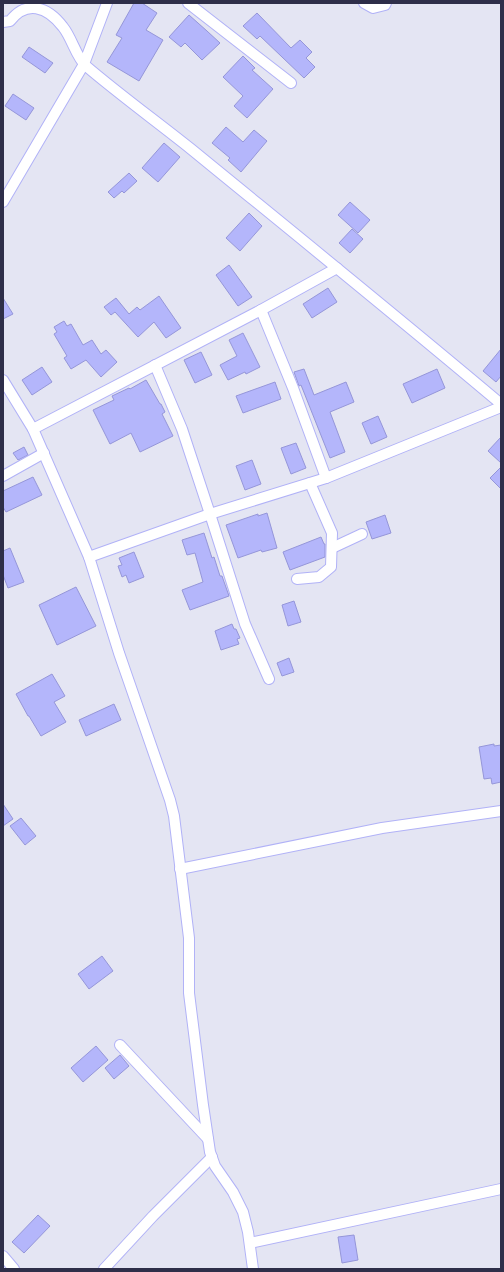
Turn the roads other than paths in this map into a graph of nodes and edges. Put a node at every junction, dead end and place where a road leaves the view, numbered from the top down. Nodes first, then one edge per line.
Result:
1 (107, 3) edge
2 (188, 3) edge
3 (364, 3) edge
4 (386, 3) edge
5 (3, 22) edge
6 (84, 64) junction
7 (291, 83) dead end
8 (3, 202) edge
9 (337, 268) junction
10 (261, 310) junction
11 (155, 365) junction
12 (3, 380) edge
13 (501, 404) edge
14 (501, 408) edge
15 (33, 430) junction
16 (44, 452) junction
17 (3, 476) edge
18 (326, 478) junction
19 (310, 483) junction
20 (210, 514) junction
21 (362, 534) dead end
22 (332, 548) junction
23 (89, 557) junction
24 (297, 579) dead end
25 (269, 678) dead end
26 (501, 811) edge
27 (180, 869) junction
28 (120, 1045) dead end
29 (208, 1140) junction
30 (212, 1157) junction
31 (501, 1189) edge
32 (250, 1243) junction
33 (3, 1256) edge
34 (14, 1269) edge
35 (104, 1269) edge
36 (252, 1269) edge

1 - 6 street
2 - 7 street
3 - 4 street
5 - 6 street
6 - 8 street
6 - 9 street
9 - 10 street
9 - 13 street
10 - 11 street
10 - 18 street
11 - 15 street
11 - 20 street
12 - 15 street
14 - 18 street
15 - 16 street
16 - 17 street
16 - 23 street
18 - 19 street
19 - 20 street
19 - 22 street
20 - 23 street
20 - 25 street
21 - 22 street
22 - 24 street
23 - 27 street
26 - 27 street
27 - 29 street
28 - 29 street
29 - 30 street
30 - 32 street
30 - 35 street
31 - 32 street
32 - 36 street
33 - 34 street

